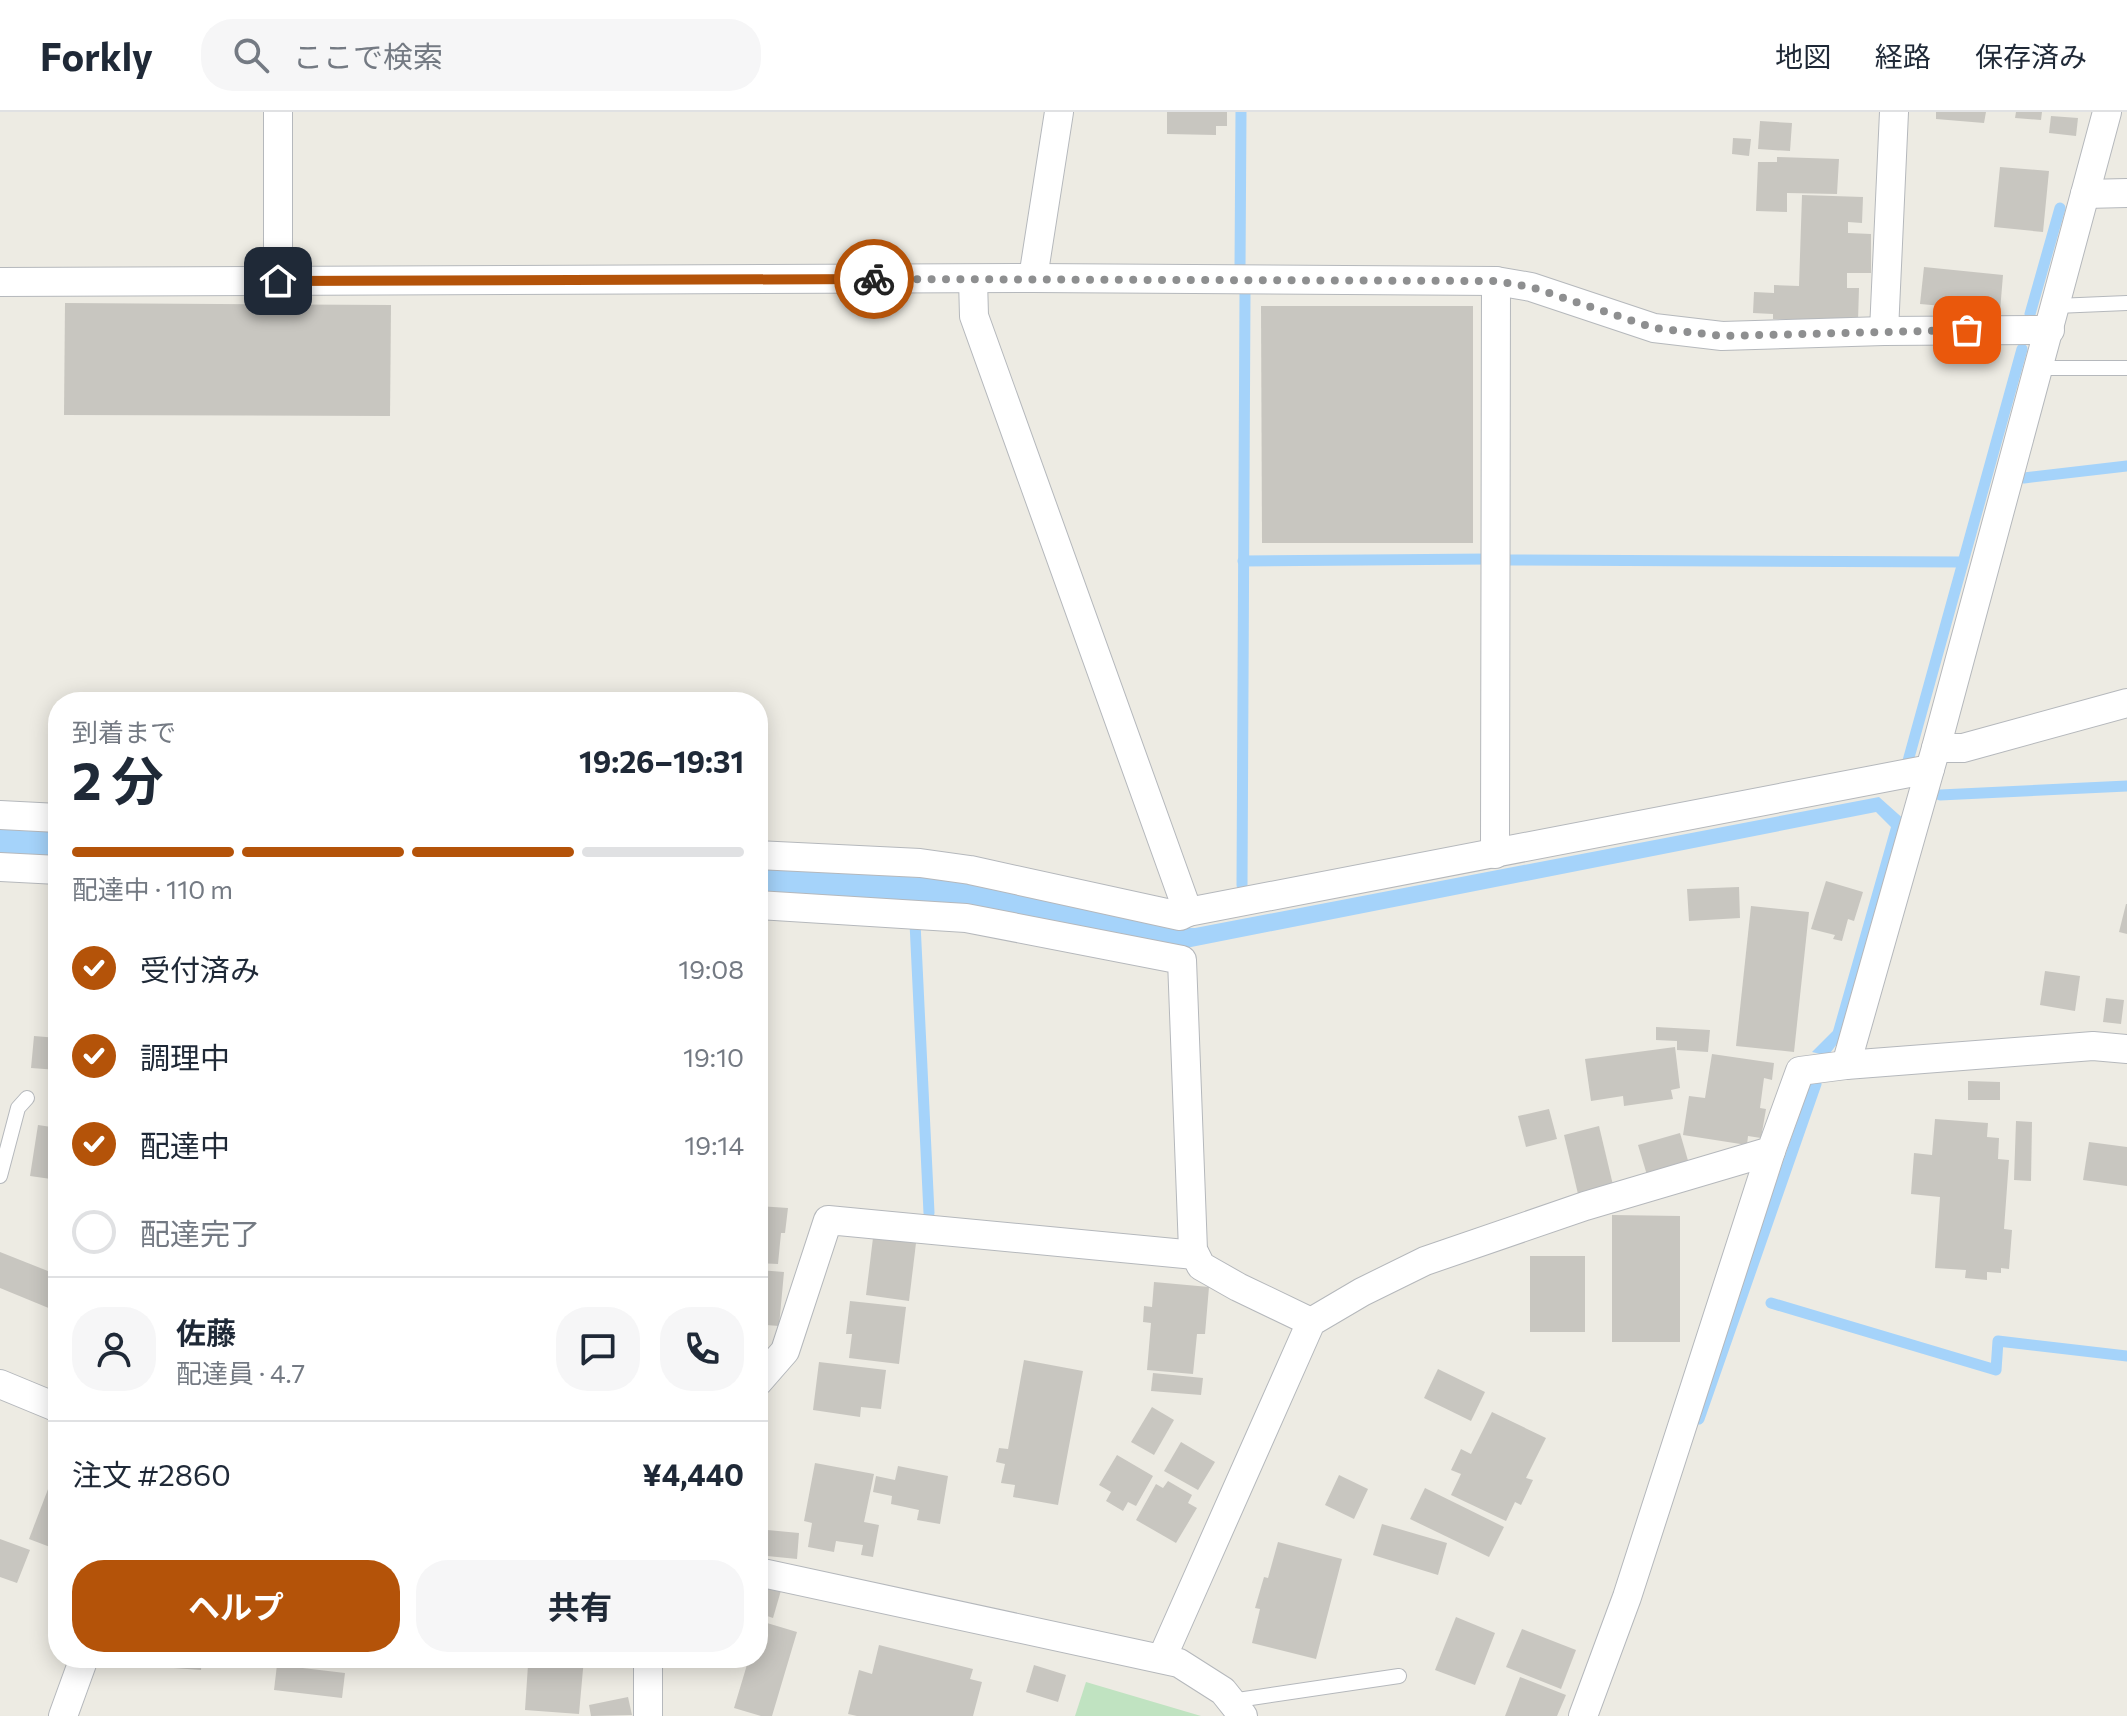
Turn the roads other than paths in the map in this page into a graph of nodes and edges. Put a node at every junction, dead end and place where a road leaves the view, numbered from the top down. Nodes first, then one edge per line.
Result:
1 (278, 112) edge
2 (1059, 112) edge
3 (1894, 112) edge
4 (2107, 112) edge
5 (2127, 193) edge
6 (2085, 194) junction
7 (1033, 278) junction
8 (973, 279) junction
9 (278, 281) junction
10 (1496, 281) junction
11 (0, 282) edge
12 (2127, 303) edge
13 (2053, 318) junction
14 (1884, 331) junction
15 (2039, 368) junction
16 (2127, 368) edge
17 (2127, 703) edge
18 (1933, 759) junction
19 (0, 815) edge
20 (48, 817) edge
21 (1495, 854) junction
22 (768, 855) edge
23 (0, 867) edge
24 (48, 869) edge
25 (768, 906) edge
26 (1183, 917) junction
27 (1182, 956) junction
28 (2127, 1049) edge
29 (1846, 1065) junction
30 (27, 1098) dead end
31 (1771, 1151) junction
32 (0, 1176) edge
33 (1195, 1255) junction
34 (1311, 1322) junction
35 (768, 1371) edge
36 (0, 1384) edge
37 (48, 1404) edge
38 (768, 1574) edge
39 (1162, 1658) junction
40 (80, 1668) edge
41 (648, 1668) edge
42 (1399, 1676) dead end
43 (1237, 1708) edge
44 (63, 1716) edge
45 (648, 1716) edge
46 (1583, 1716) edge

1 - 9 street
2 - 7 street
3 - 14 street
4 - 6 street
5 - 6 street
6 - 13 street
7 - 8 street
7 - 10 street
8 - 9 street
8 - 26 street
9 - 11 street
10 - 14 street
10 - 21 street
12 - 13 lane
13 - 14 street
13 - 15 street
15 - 16 lane
15 - 18 street
17 - 18 street
18 - 21 street
18 - 29 street
19 - 20 street
21 - 26 street
22 - 26 street
23 - 24 street
25 - 27 street
26 - 27 street
27 - 33 street
28 - 29 street
29 - 31 street
30 - 32 lane
31 - 34 street
31 - 46 street
33 - 34 street
33 - 35 street
34 - 39 street
36 - 37 street
38 - 39 street
39 - 43 street
40 - 44 street
41 - 45 street
42 - 43 lane

